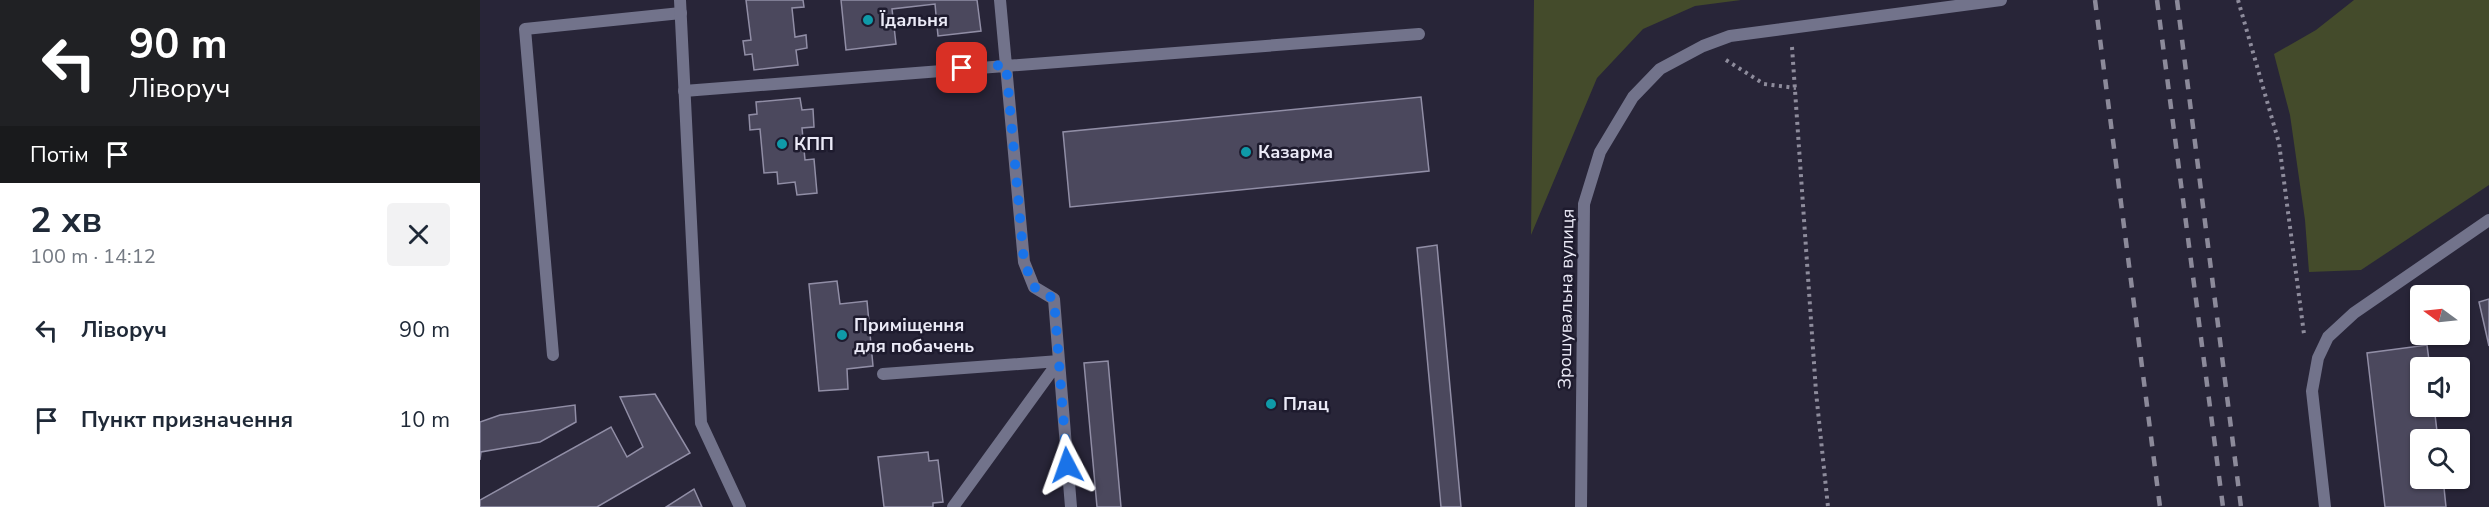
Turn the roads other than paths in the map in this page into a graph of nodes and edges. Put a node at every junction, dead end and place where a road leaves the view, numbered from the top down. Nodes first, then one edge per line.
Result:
1 (680, 0) edge
2 (1000, 0) edge
3 (2001, 0) edge
4 (681, 13) junction
5 (1419, 34) dead end
6 (1006, 65) junction
7 (684, 91) junction
8 (2489, 220) edge
9 (553, 355) dead end
10 (1059, 360) junction
11 (883, 374) dead end
12 (740, 507) edge
13 (953, 507) edge
14 (1071, 507) edge
15 (1581, 507) edge
16 (2325, 507) edge

1 - 4 street
2 - 6 street
3 - 15 street, Зрошувальна вулиця
4 - 7 street
4 - 9 street
5 - 6 street
6 - 7 street
6 - 10 street
7 - 12 street
8 - 16 street
10 - 11 street
10 - 13 street
10 - 14 street

